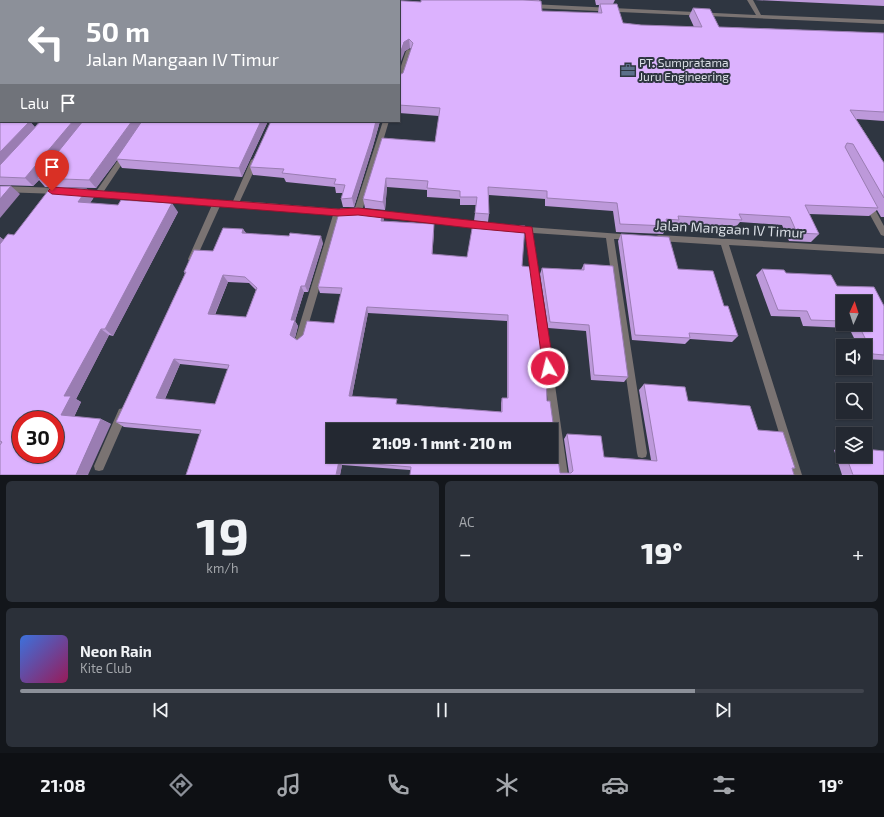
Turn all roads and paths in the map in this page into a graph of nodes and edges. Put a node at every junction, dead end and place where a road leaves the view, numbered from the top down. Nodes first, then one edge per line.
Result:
1 (559, 0) edge
2 (750, 0) edge
3 (523, 6) edge
4 (560, 8) junction
5 (759, 16) junction
6 (884, 22) edge
7 (409, 51) edge
8 (400, 78) edge
9 (386, 122) edge
10 (130, 147) edge
11 (257, 156) edge
12 (0, 189) edge
13 (98, 194) junction
14 (863, 194) edge
15 (217, 203) junction
16 (235, 204) junction
17 (338, 212) junction
18 (358, 212) junction
19 (492, 227) edge
20 (507, 228) edge
21 (529, 230) junction
22 (884, 233) edge
23 (610, 236) junction
24 (724, 241) junction
25 (884, 251) edge
26 (188, 267) edge
27 (300, 340) edge
28 (128, 402) edge
29 (642, 453) dead end
30 (99, 466) dead end
31 (563, 475) edge
32 (797, 475) edge

1 - 4 street
2 - 5 street
3 - 4 street
4 - 5 street
5 - 6 street
7 - 8 street
9 - 18 street
10 - 13 street
11 - 16 street
12 - 13 street
13 - 15 street
14 - 22 street
15 - 16 street
15 - 26 street
16 - 17 street
17 - 18 street
17 - 27 street
18 - 19 street
20 - 21 street, Jalan Mangaan IV Timur
21 - 23 street, Jalan Mangaan IV Timur
21 - 31 street
23 - 24 street, Jalan Mangaan IV Timur
23 - 29 street
24 - 25 street, Jalan Mangaan IV Timur
24 - 32 street
28 - 30 street

